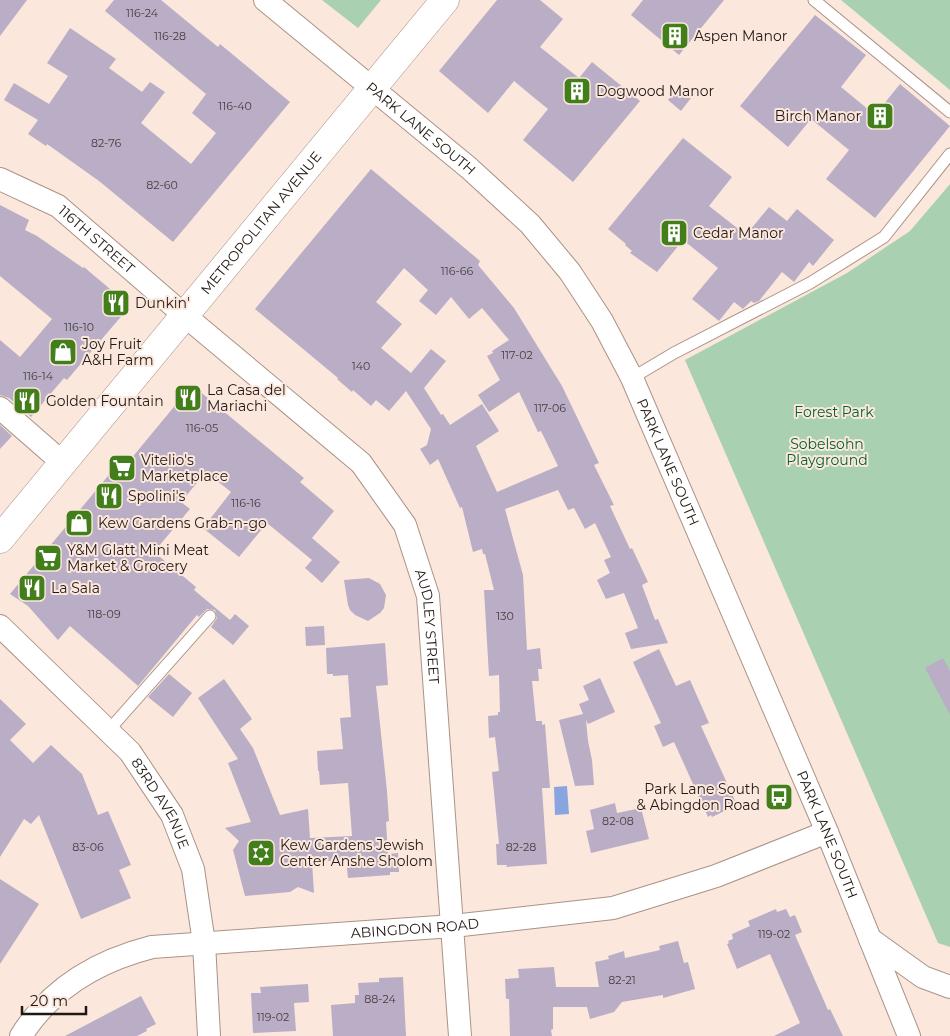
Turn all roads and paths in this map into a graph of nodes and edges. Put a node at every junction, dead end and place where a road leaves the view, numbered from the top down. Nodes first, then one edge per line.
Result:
1 (265, 0) edge
2 (445, 0) edge
3 (814, 0) edge
4 (372, 89) junction
5 (950, 112) edge
6 (950, 154) edge
7 (0, 179) edge
8 (184, 315) junction
9 (632, 378) junction
10 (0, 408) edge
11 (63, 463) junction
12 (0, 539) edge
13 (210, 616) dead end
14 (0, 626) edge
15 (108, 731) junction
16 (827, 832) junction
17 (453, 926) junction
18 (870, 939) junction
19 (204, 943) junction
20 (950, 987) edge
21 (20, 1036) edge
22 (210, 1036) edge
23 (460, 1036) edge
24 (909, 1036) edge

1 - 4 street, PARK LANE SOUTH
2 - 4 main road, METROPOLITAN AVENUE
3 - 5 lane
4 - 8 main road, METROPOLITAN AVENUE
4 - 9 street, PARK LANE SOUTH
6 - 9 lane
7 - 8 street, 116TH STREET
8 - 11 main road, METROPOLITAN AVENUE
8 - 17 street, AUDLEY STREET
9 - 16 street, PARK LANE SOUTH
10 - 11 street
11 - 12 main road, METROPOLITAN AVENUE
13 - 15 lane
14 - 15 street, 83RD AVENUE
15 - 19 street, 83RD AVENUE
16 - 17 street, ABINGDON ROAD
16 - 18 street, PARK LANE SOUTH
17 - 19 street, ABINGDON ROAD
17 - 23 street, AUDLEY STREET
18 - 20 street
18 - 24 street, PARK LANE SOUTH
19 - 21 street, ABINGDON ROAD
19 - 22 street, 83RD AVENUE

